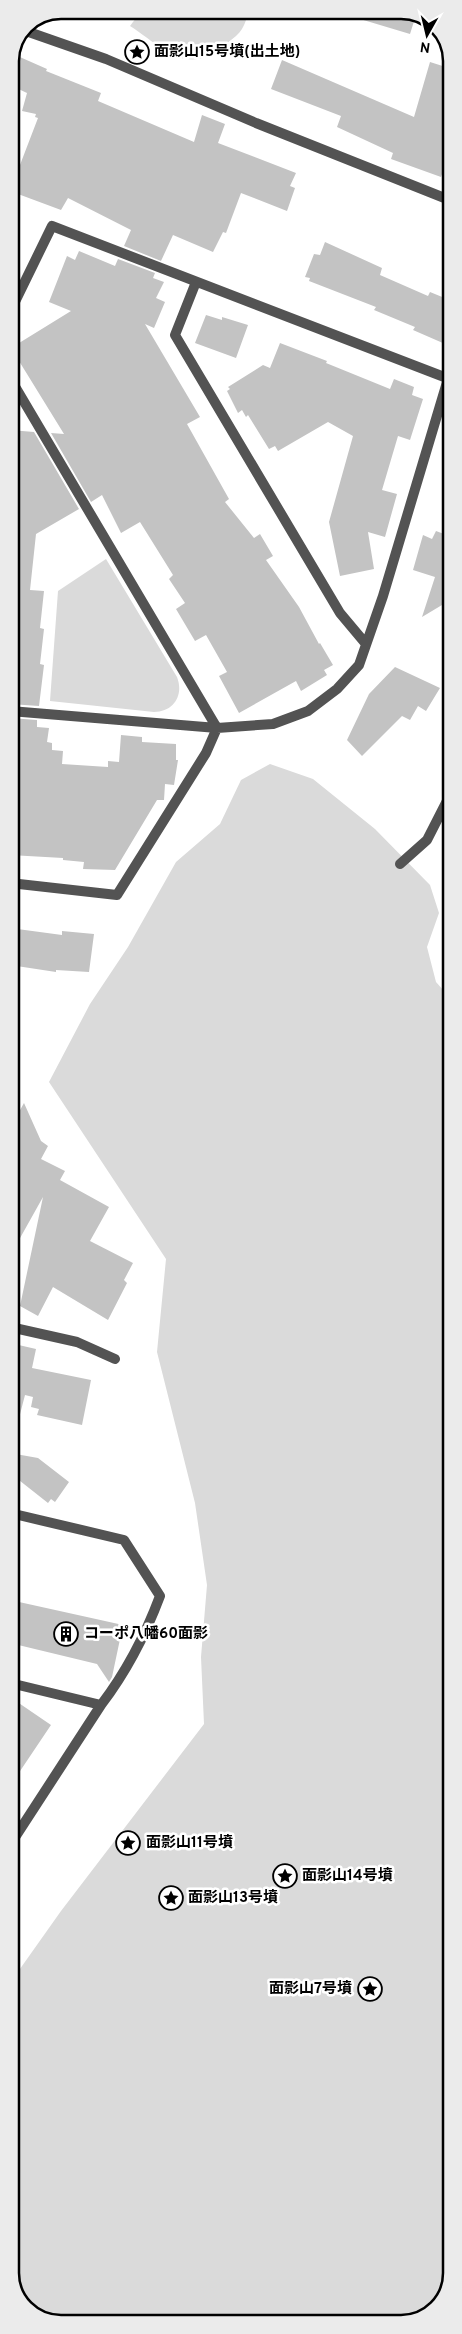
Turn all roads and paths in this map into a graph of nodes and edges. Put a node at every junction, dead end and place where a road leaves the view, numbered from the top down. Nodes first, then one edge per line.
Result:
1 (30, 32) edge
2 (443, 197) edge
3 (196, 282) junction
4 (19, 294) edge
5 (443, 377) edge
6 (19, 393) edge
7 (443, 403) edge
8 (366, 644) junction
9 (19, 712) edge
10 (217, 728) junction
11 (443, 809) edge
12 (400, 864) dead end
13 (19, 884) edge
14 (19, 1329) edge
15 (115, 1359) dead end
16 (19, 1515) edge
17 (19, 1685) edge
18 (101, 1705) junction
19 (19, 1831) edge

1 - 2 street
3 - 4 street
3 - 5 street
3 - 8 street
6 - 10 street
7 - 8 street
8 - 10 street
9 - 10 street
10 - 13 street
11 - 12 street
14 - 15 street
16 - 18 street
17 - 18 street
18 - 19 street

